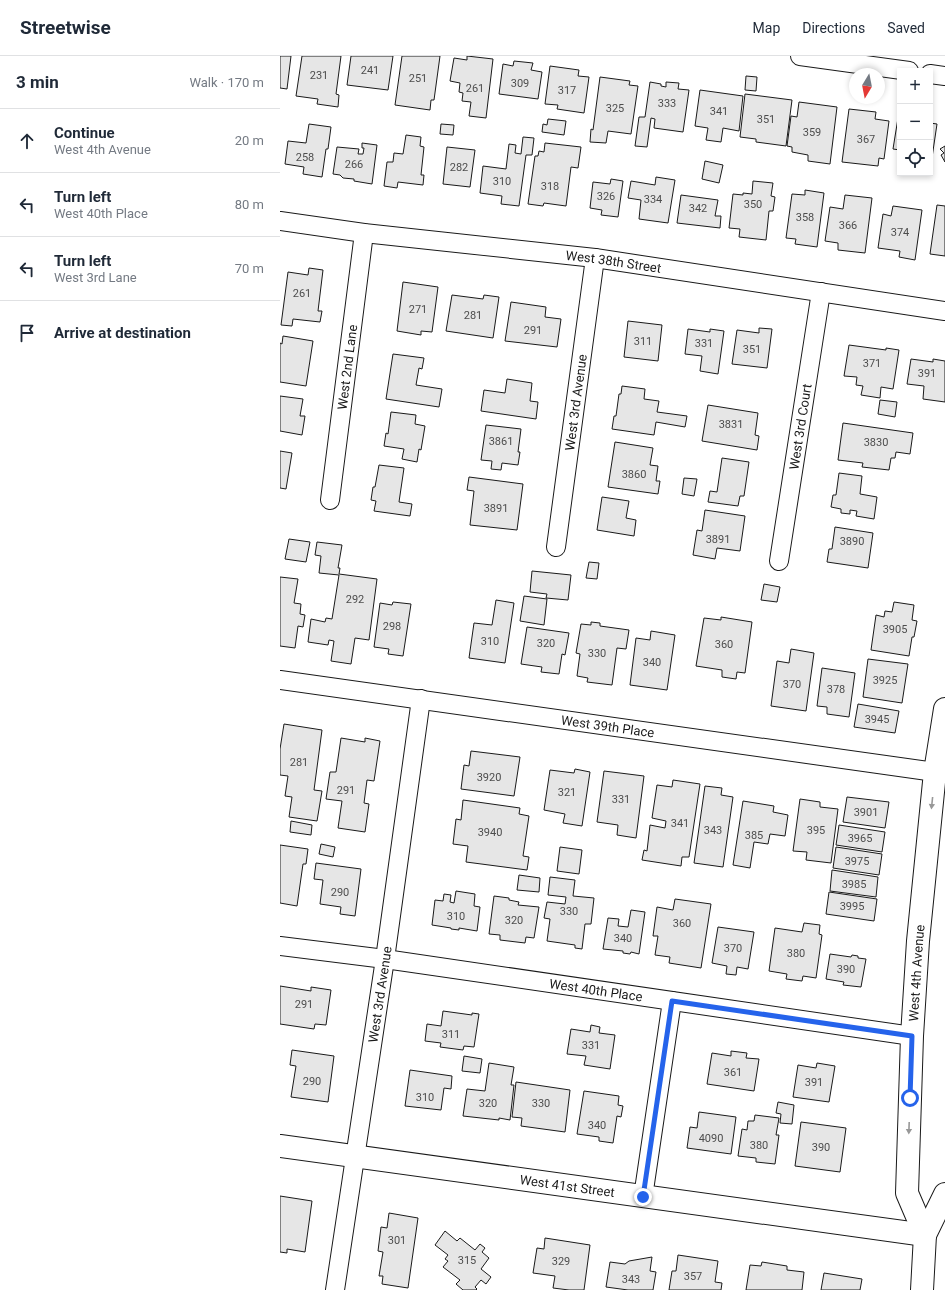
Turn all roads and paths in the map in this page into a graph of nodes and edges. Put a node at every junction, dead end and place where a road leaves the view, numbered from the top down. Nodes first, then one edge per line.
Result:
1 (800, 56) edge
2 (897, 69) edge
3 (933, 74) edge
4 (945, 76) edge
5 (280, 221) edge
6 (364, 234) junction
7 (595, 258) junction
8 (821, 292) junction
9 (945, 311) edge
10 (330, 500) dead end
11 (556, 547) dead end
12 (779, 561) dead end
13 (280, 680) edge
14 (421, 699) junction
15 (945, 709) edge
16 (936, 772) junction
17 (280, 946) edge
18 (385, 959) junction
19 (672, 1001) junction
20 (912, 1036) junction
21 (280, 1146) edge
22 (354, 1156) junction
23 (945, 1194) edge
24 (643, 1197) junction
25 (926, 1235) junction
26 (335, 1290) edge
27 (922, 1290) edge

1 - 2 street
3 - 4 street
5 - 6 street, West 38th Street
6 - 7 street, West 38th Street
6 - 10 street, West 2nd Lane
7 - 8 street, West 38th Street
7 - 11 street, West 3rd Avenue
8 - 9 street, West 38th Street
8 - 12 street, West 3rd Court
13 - 14 street, West 39th Place
14 - 16 street, West 39th Place
14 - 18 street, West 3rd Avenue
15 - 16 street, West 4th Avenue
16 -> 20 street, West 4th Avenue
17 - 18 street, West 40th Place
18 - 19 street, West 40th Place
18 - 22 street, West 3rd Avenue
19 - 20 street, West 40th Place
19 - 24 street
20 -> 25 street, West 4th Avenue
21 - 22 street, West 41st Street
22 - 24 street, West 41st Street
22 - 26 street, West 3rd Avenue
23 - 25 street, West 4th Avenue
24 - 25 street, West 41st Street
25 - 27 street, West 4th Avenue

